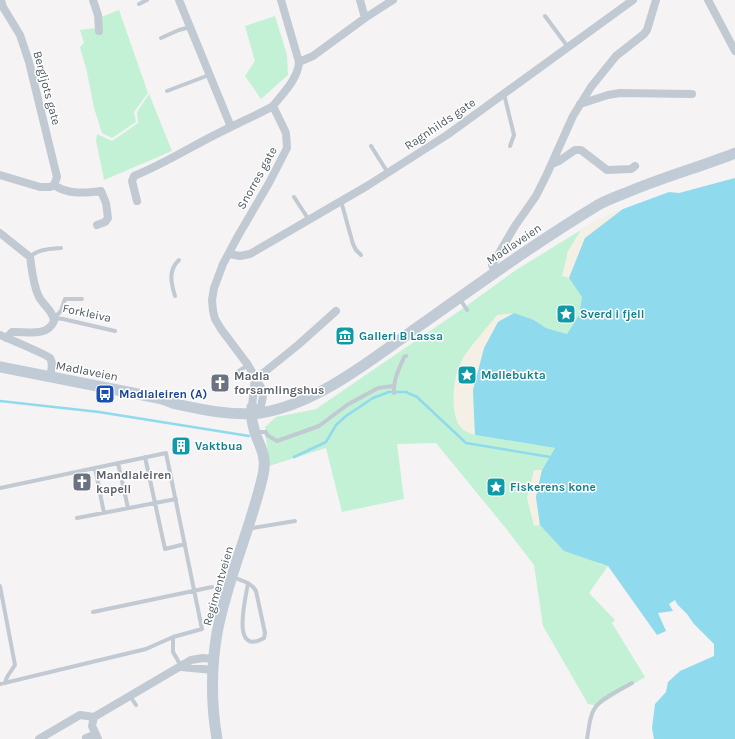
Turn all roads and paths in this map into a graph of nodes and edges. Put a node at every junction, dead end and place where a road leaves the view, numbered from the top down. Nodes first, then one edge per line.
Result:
1 (1, 0) edge
2 (93, 0) edge
3 (147, 0) edge
4 (179, 0) edge
5 (281, 0) edge
6 (360, 0) edge
7 (393, 0) edge
8 (633, 0) edge
9 (656, 0) edge
10 (708, 0) edge
11 (139, 4) dead end
12 (545, 16) dead end
13 (365, 18) junction
14 (190, 27) junction
15 (99, 31) dead end
16 (161, 38) dead end
17 (568, 48) junction
18 (735, 50) edge
19 (299, 62) junction
20 (209, 75) junction
21 (167, 91) dead end
22 (504, 94) junction
23 (692, 94) dead end
24 (580, 104) junction
25 (273, 106) junction
26 (231, 127) junction
27 (371, 146) dead end
28 (510, 146) dead end
29 (735, 153) edge
30 (552, 164) junction
31 (635, 166) dead end
32 (388, 173) junction
33 (0, 175) edge
34 (54, 186) junction
35 (294, 197) dead end
36 (137, 201) dead end
37 (341, 201) junction
38 (309, 220) junction
39 (97, 225) dead end
40 (0, 233) edge
41 (61, 248) dead end
42 (229, 254) junction
43 (362, 255) dead end
44 (30, 256) junction
45 (179, 260) dead end
46 (495, 272) junction
47 (175, 296) dead end
48 (460, 298) junction
49 (82, 299) dead end
50 (468, 310) dead end
51 (336, 311) dead end
52 (54, 318) junction
53 (115, 331) dead end
54 (3, 337) edge
55 (406, 356) dead end
56 (248, 365) junction
57 (0, 367) edge
58 (236, 373) dead end
59 (255, 376) junction
60 (50, 377) junction
61 (257, 409) junction
62 (257, 432) junction
63 (145, 458) junction
64 (118, 463) junction
65 (95, 468) junction
66 (0, 488) edge
67 (176, 499) junction
68 (155, 503) junction
69 (128, 508) junction
70 (104, 513) junction
71 (76, 518) dead end
72 (295, 521) dead end
73 (249, 526) junction
74 (185, 544) junction
75 (232, 577) junction
76 (248, 583) junction
77 (0, 586) edge
78 (212, 587) dead end
79 (194, 590) junction
80 (93, 612) dead end
81 (173, 637) junction
82 (214, 664) junction
83 (181, 666) junction
84 (5, 683) junction
85 (632, 683) dead end
86 (0, 684) edge
87 (130, 696) junction
88 (136, 705) dead end
89 (94, 717) junction
90 (97, 736) edge
91 (86, 738) edge
92 (39, 739) edge
93 (217, 739) edge
94 (587, 739) edge

1 - 34 street, Bergljots gate
2 - 15 street
3 - 11 lane
4 - 14 street
5 - 19 street
6 - 13 street
7 - 13 street
8 - 17 street, Ragnhilds gate
9 - 24 street
10 - 18 street
12 - 17 lane
13 - 19 street
14 - 16 lane
14 - 20 street
17 - 22 street, Ragnhilds gate
19 - 25 street
20 - 21 lane
20 - 26 street
22 - 28 lane
22 - 32 street, Ragnhilds gate
23 - 24 street
24 - 30 street
25 - 26 street
25 - 42 street, Snorres gate
26 - 36 street
27 - 32 lane
29 - 46 main road, Madlaveien
30 - 31 street
30 - 46 street
32 - 37 street, Ragnhilds gate
33 - 34 street
34 - 39 street
35 - 38 lane
37 - 38 street, Ragnhilds gate
37 - 43 lane
38 - 42 street, Ragnhilds gate
40 - 44 street
41 - 44 lane
42 - 56 street, Snorres gate
44 - 52 street, Forkleiva
45 - 47 lane
46 - 48 main road, Madlaveien
48 - 50 lane
48 - 61 main road, Madlaveien
49 - 52 lane, Forkleiva
51 - 59 street
52 - 53 lane, Forkleiva
52 - 54 street, Forkleiva
54 - 60 street
55 - 62 lane
56 - 58 lane
56 - 59 street, Snorres gate
57 - 60 main road, Madlaveien
59 - 61 street, Snorres gate
60 - 61 main road, Madlaveien
61 - 62 main road, Regimentveien
62 - 73 main road, Regimentveien
63 - 64 lane
63 - 67 lane
63 - 68 lane
64 - 65 lane
64 - 69 lane
65 - 66 lane
65 - 70 lane
67 - 68 lane
67 - 74 lane
68 - 69 lane
68 - 74 lane
69 - 70 lane
70 - 71 lane
72 - 73 lane
73 - 75 main road, Regimentveien
74 - 79 lane
75 - 76 lane
75 - 82 main road, Regimentveien
76 - 76 lane
77 - 84 lane
78 - 79 lane
79 - 80 lane
79 - 81 lane
81 - 83 lane
81 - 84 lane
82 - 83 street
82 - 93 main road, Regimentveien
83 - 87 street
84 - 86 lane
85 - 94 lane
87 - 88 lane
87 - 89 street
89 - 90 street
89 - 92 street
90 - 91 street

